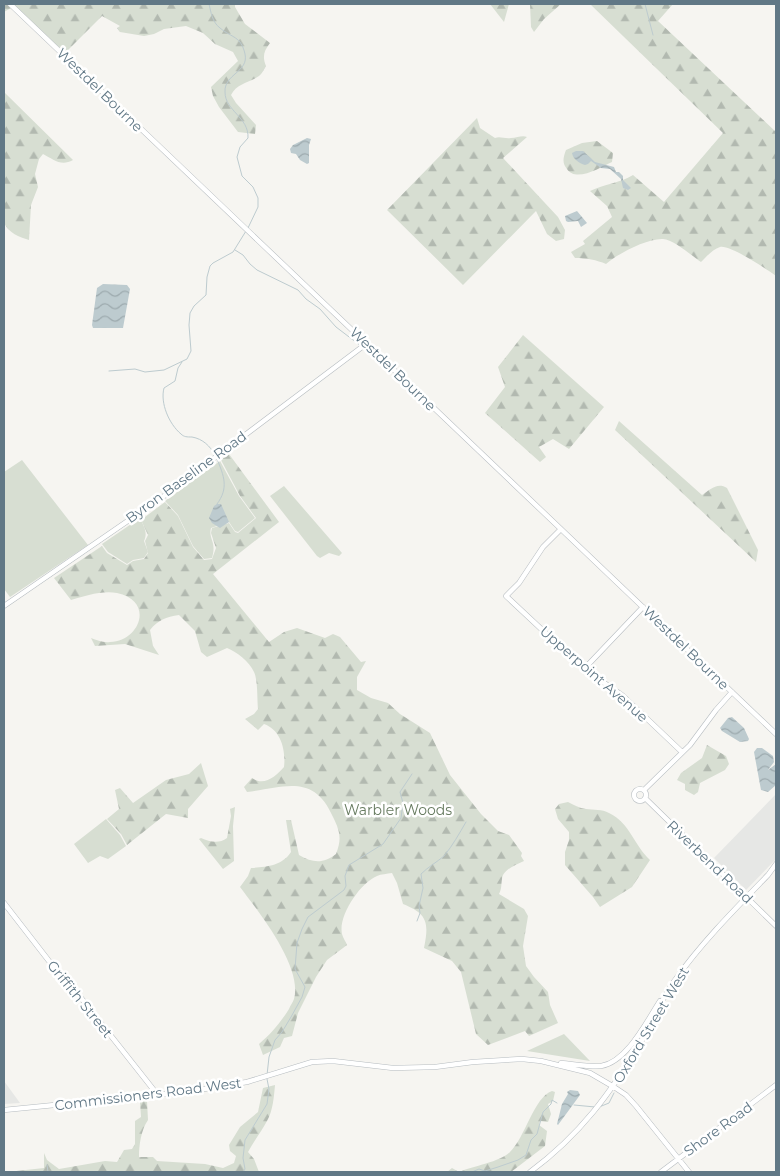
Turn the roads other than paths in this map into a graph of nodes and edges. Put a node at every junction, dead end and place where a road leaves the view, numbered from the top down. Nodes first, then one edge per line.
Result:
1 (10, 4) edge
2 (366, 344) junction
3 (561, 529) junction
4 (4, 606) edge
5 (643, 607) junction
6 (584, 669) junction
7 (732, 692) junction
8 (776, 734) edge
9 (682, 752) junction
10 (644, 790) junction
11 (645, 798) junction
12 (776, 864) edge
13 (776, 869) edge
14 (768, 874) junction
15 (747, 897) junction
16 (4, 903) edge
17 (776, 926) edge
18 (674, 982) junction
19 (542, 1061) junction
20 (776, 1085) edge
21 (614, 1086) junction
22 (154, 1096) junction
23 (4, 1110) edge
24 (678, 1159) junction
25 (530, 1172) edge
26 (661, 1172) edge
27 (689, 1172) edge

1 - 2 main road, Westdel Bourne
2 - 3 main road, Westdel Bourne
2 - 4 main road, Byron Baseline Road
3 - 5 main road, Westdel Bourne
3 - 6 main road, Upperpoint Avenue
5 - 6 main road
5 - 7 main road, Westdel Bourne
6 - 9 main road, Upperpoint Avenue
7 - 8 main road, Westdel Bourne
7 - 9 main road
9 - 10 main road
10 - 11 main road
10 - 11 main road
11 - 15 main road, Riverbend Road
12 - 14 main road, Oxford Street West
13 - 14 main road, Oxford Street West
14 - 15 main road, Oxford Street West
15 - 17 main road, Riverbend Road
15 - 18 main road, Oxford Street West
16 - 22 main road, Griffith Street
18 - 19 main road
18 - 21 main road, Oxford Street West
19 - 21 main road, Commissioners Road West
19 - 22 main road, Commissioners Road West
20 - 24 main road, Shore Road
21 - 24 main road, Commissioners Road West
21 - 25 main road, Oxford Street West
22 - 23 main road, Commissioners Road West
24 - 26 main road, Shore Road
24 - 27 main road, Commissioners Road West

